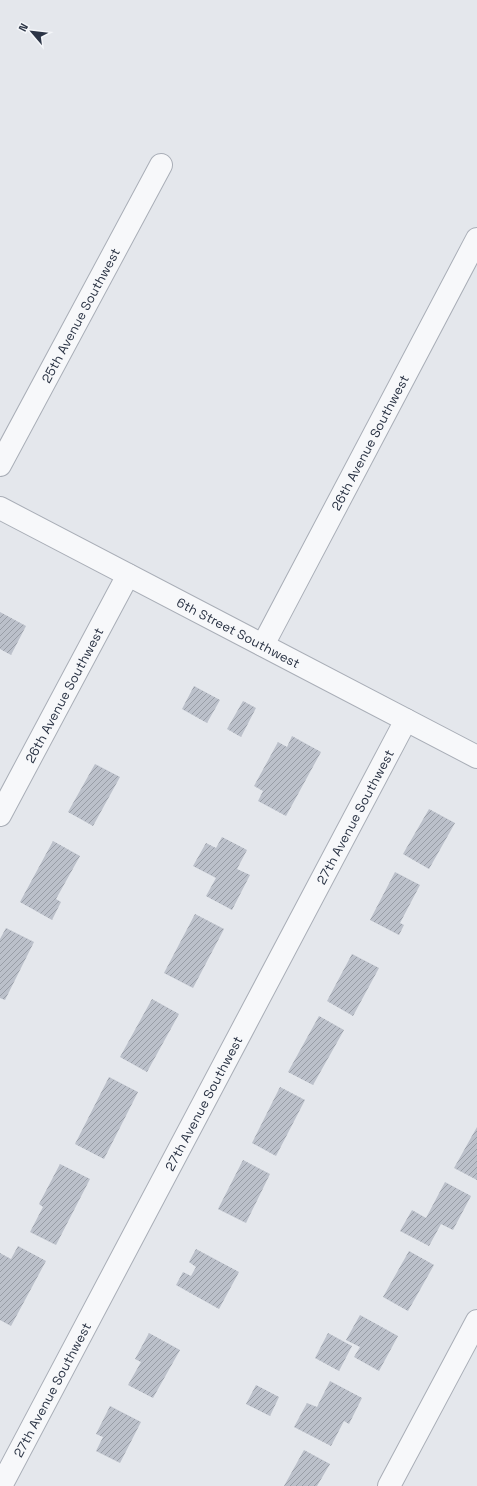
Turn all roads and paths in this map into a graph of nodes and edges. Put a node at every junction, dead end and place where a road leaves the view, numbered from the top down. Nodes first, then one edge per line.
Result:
1 (161, 165) dead end
2 (477, 239) edge
3 (0, 465) edge
4 (0, 508) edge
5 (128, 575) junction
6 (263, 645) junction
7 (406, 720) junction
8 (477, 758) edge
9 (0, 816) edge
10 (477, 1321) edge
11 (1, 1486) edge
12 (389, 1486) edge

1 - 3 street, 25th Avenue Southwest
2 - 6 street, 26th Avenue Southwest
4 - 5 street, 6th Street Southwest
5 - 6 street, 6th Street Southwest
5 - 9 street, 26th Avenue Southwest
6 - 7 street, 6th Street Southwest
7 - 8 street, 6th Street Southwest
7 - 11 street, 27th Avenue Southwest
10 - 12 street

